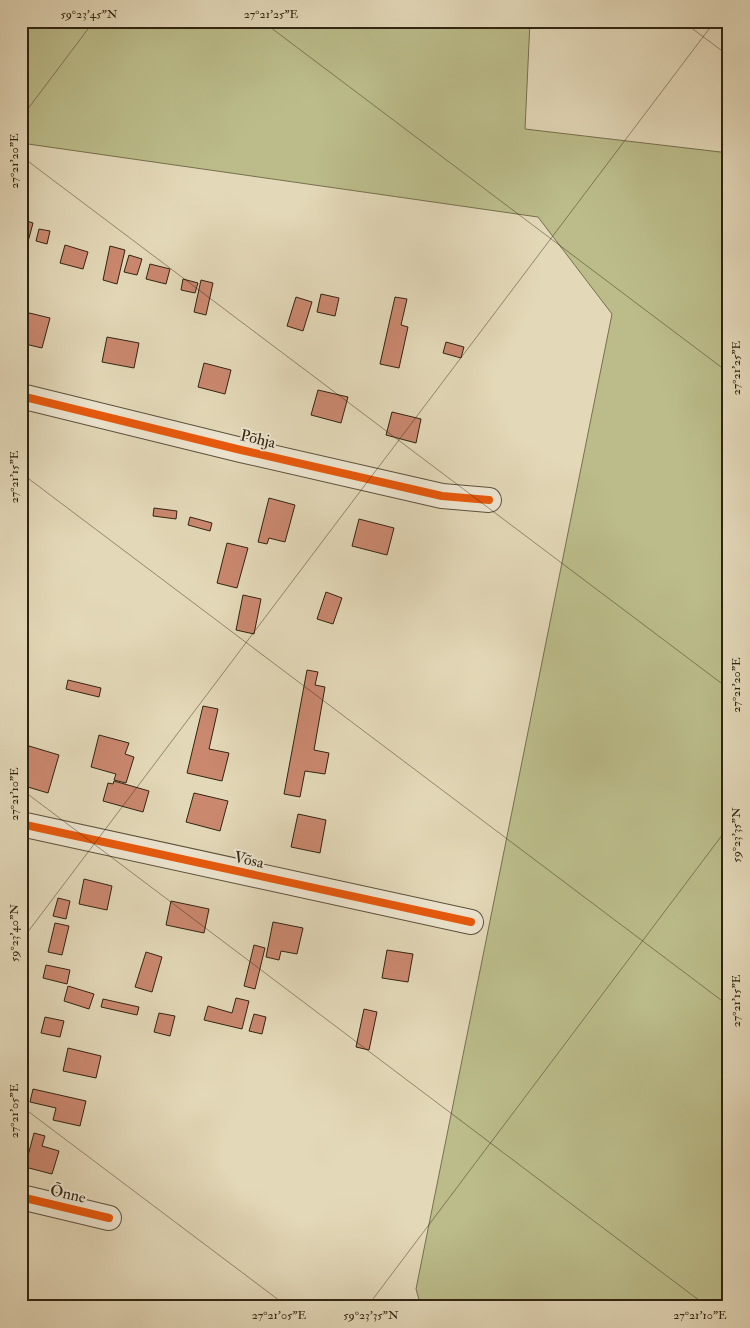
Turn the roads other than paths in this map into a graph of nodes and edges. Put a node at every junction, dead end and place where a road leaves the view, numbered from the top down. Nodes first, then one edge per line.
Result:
1 (21, 396) edge
2 (489, 500) dead end
3 (21, 824) edge
4 (471, 922) dead end
5 (21, 1197) edge
6 (109, 1218) dead end

1 - 2 street, Põhja
3 - 4 street, Võsa
5 - 6 street, Õnne

